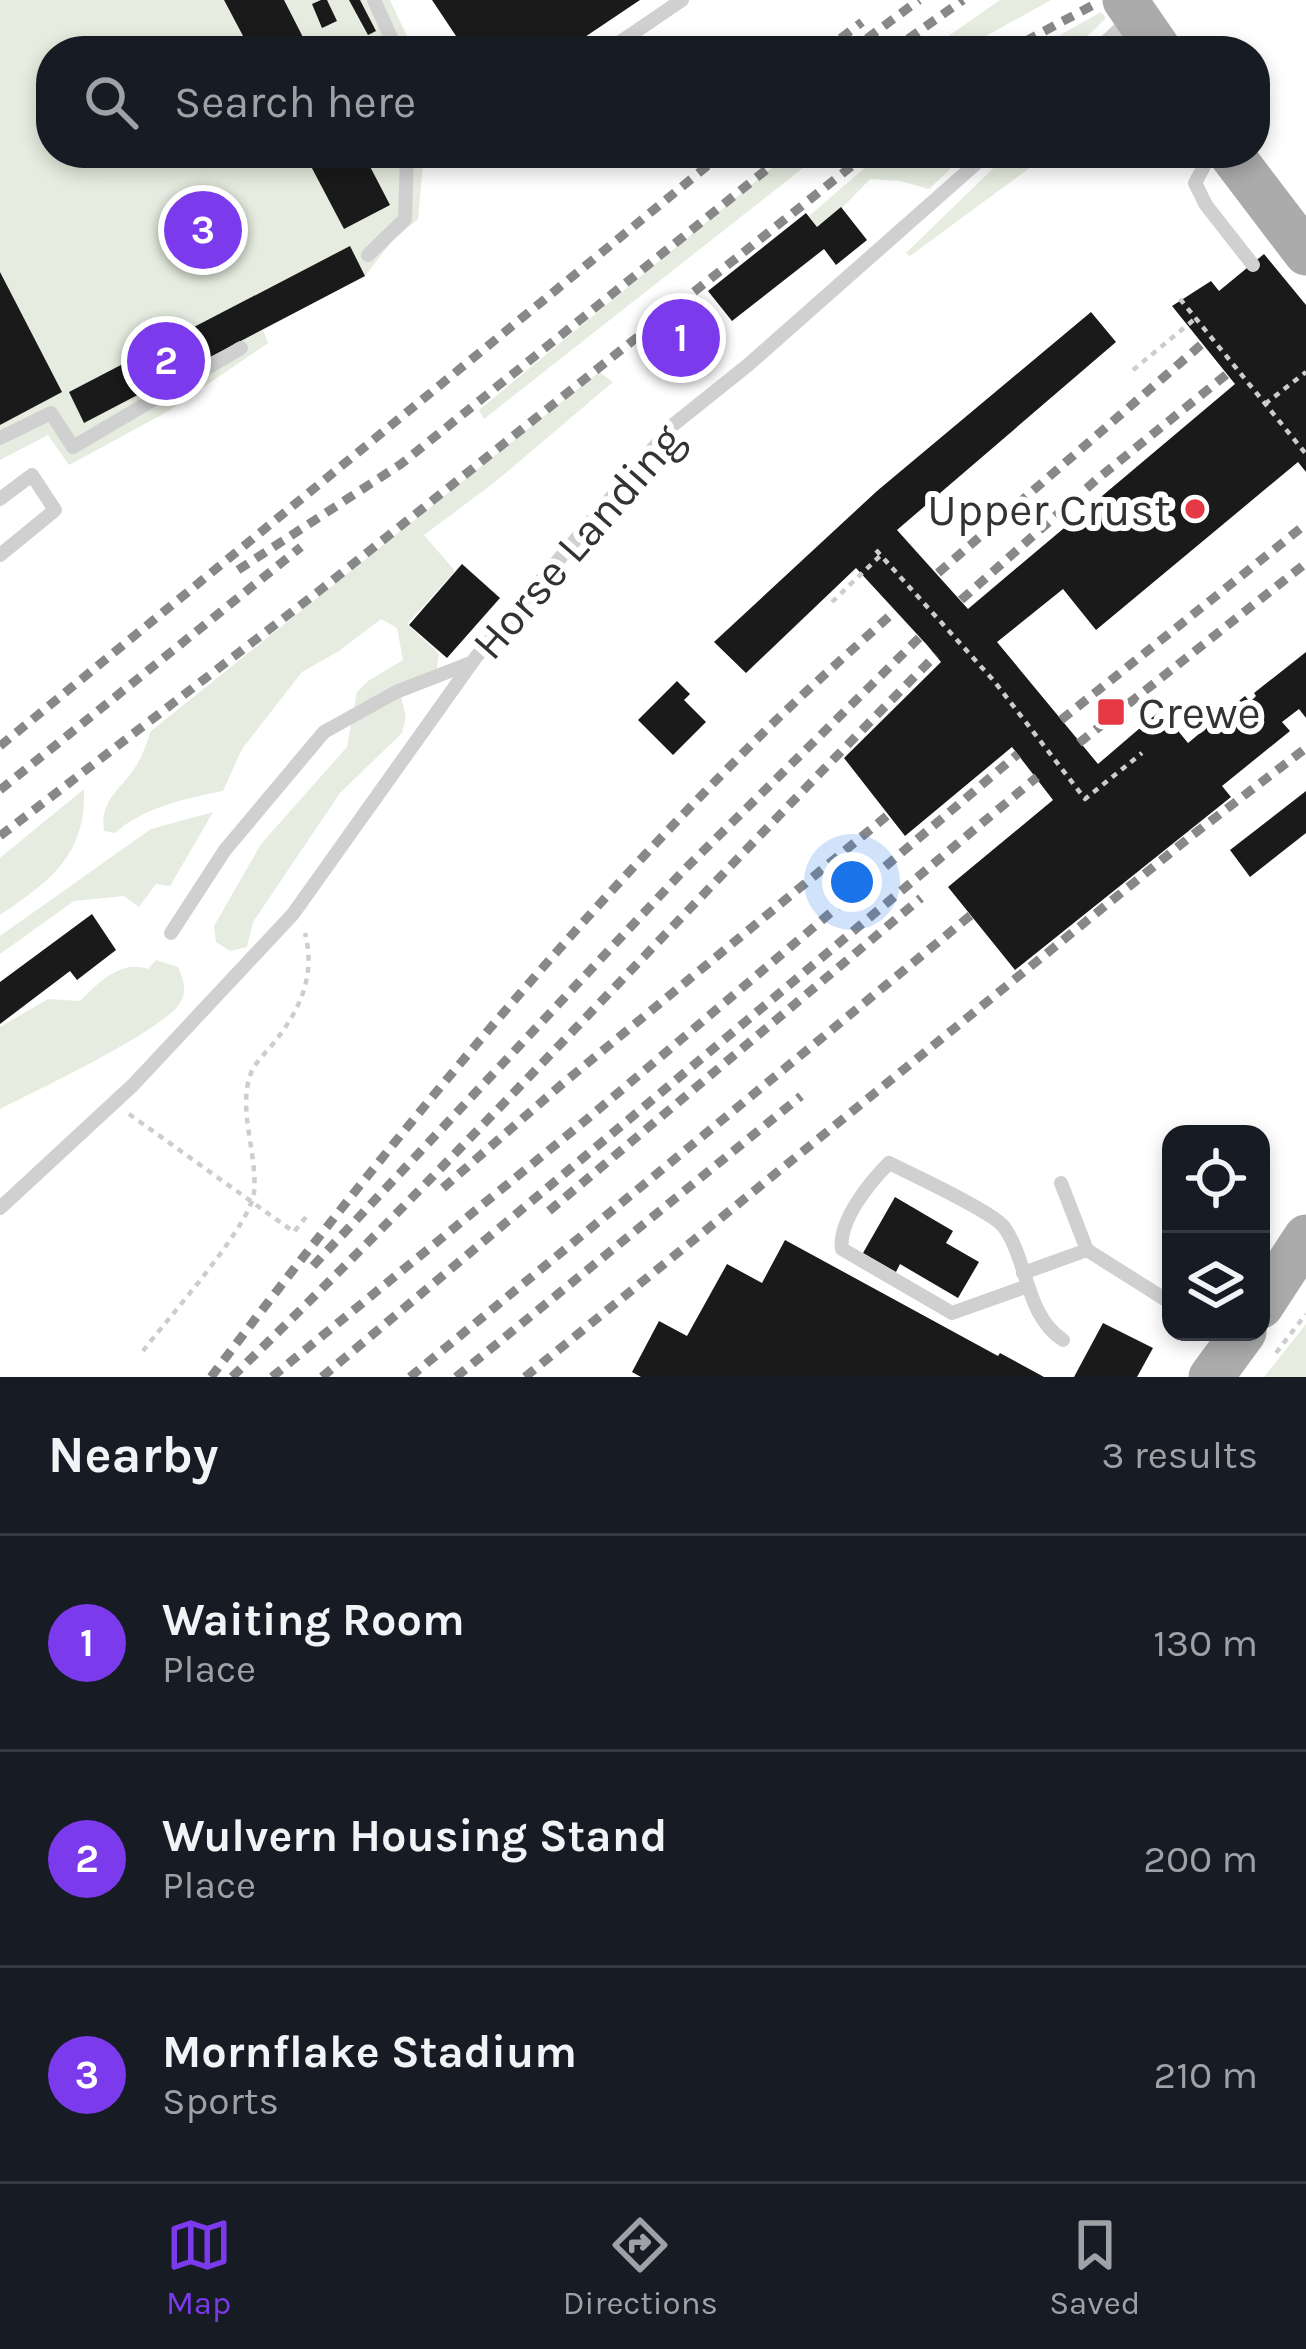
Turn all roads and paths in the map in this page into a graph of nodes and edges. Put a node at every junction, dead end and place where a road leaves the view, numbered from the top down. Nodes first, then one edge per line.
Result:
1 (374, 0) edge
2 (682, 0) edge
3 (390, 36) edge
4 (630, 36) edge
5 (407, 168) edge
6 (971, 168) edge
7 (1203, 168) edge
8 (1241, 168) edge
9 (1306, 253) edge
10 (368, 255) dead end
11 (1252, 266) dead end
12 (1180, 299) dead end
13 (1196, 319) junction
14 (241, 348) dead end
15 (1133, 370) dead end
16 (1306, 372) edge
17 (1265, 404) junction
18 (0, 438) edge
19 (1306, 454) edge
20 (0, 499) edge
21 (0, 555) edge
22 (832, 602) dead end
23 (476, 657) junction
24 (1142, 753) dead end
25 (292, 914) junction
26 (171, 933) dead end
27 (114, 1103) junction
28 (1061, 1183) dead end
29 (252, 1202) junction
30 (0, 1208) edge
31 (305, 1216) dead end
32 (1306, 1237) edge
33 (1087, 1250) junction
34 (1306, 1259) edge
35 (1026, 1279) junction
36 (1162, 1297) edge
37 (1280, 1304) edge
38 (1063, 1340) dead end
39 (1236, 1349) edge
40 (143, 1351) dead end

1 - 3 lane
2 - 4 lane
5 - 10 lane
6 - 23 lane, Horse Landing
7 - 11 lane
8 - 9 main road
12 - 13 path
13 - 15 path
13 - 17 path
14 - 18 lane
16 - 17 path
17 - 19 path
20 - 21 lane
22 - 24 path, bridge
23 - 25 lane, Horse Landing
23 - 26 lane
25 - 27 lane, Horse Landing
25 - 29 path
27 - 29 path
27 - 30 lane, Horse Landing
28 - 33 lane
29 - 31 path
29 - 40 path
32 - 37 main road
33 - 35 lane
33 - 36 lane
34 - 37 main road
35 - 35 lane
35 - 38 lane
37 - 39 path

